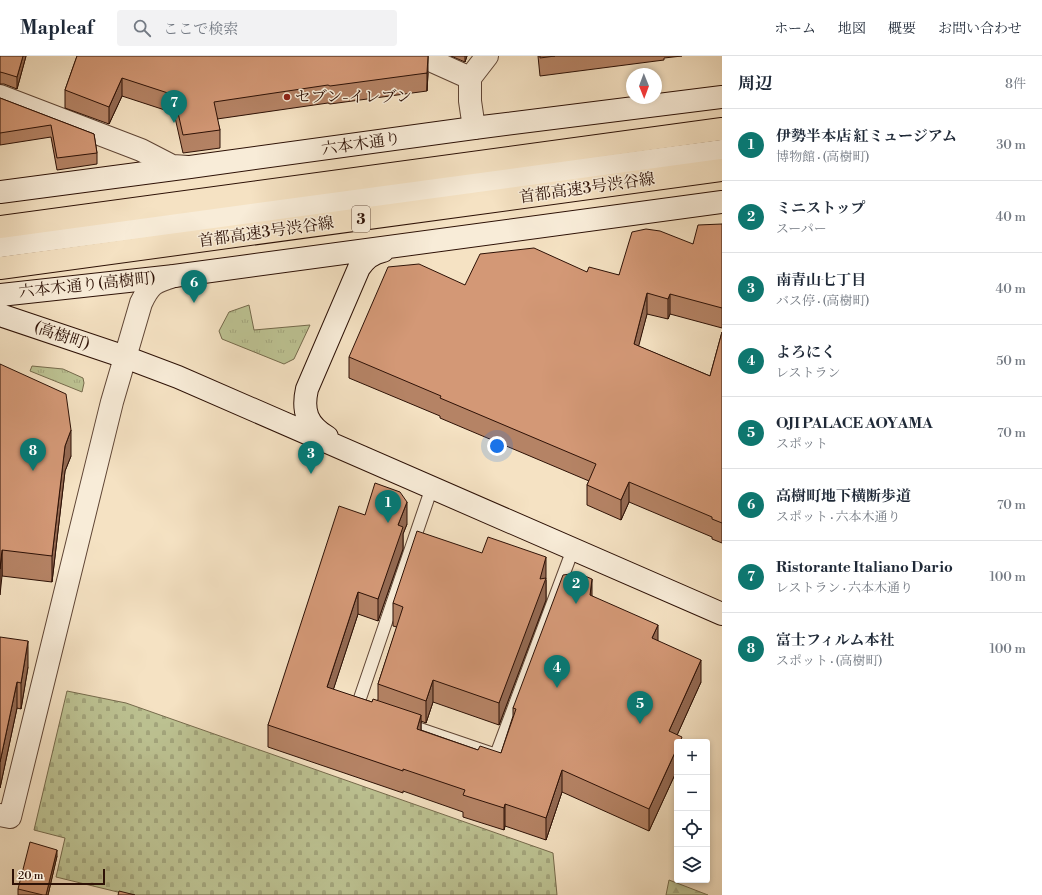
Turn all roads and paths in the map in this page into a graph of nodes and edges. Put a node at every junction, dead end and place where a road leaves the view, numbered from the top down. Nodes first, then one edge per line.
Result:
1 (421, 56) edge
2 (487, 56) edge
3 (470, 78) junction
4 (0, 96) edge
5 (722, 97) edge
6 (474, 128) junction
7 (722, 129) edge
8 (722, 151) edge
9 (190, 167) junction
10 (722, 170) edge
11 (0, 192) edge
12 (722, 202) edge
13 (0, 227) edge
14 (421, 243) junction
15 (0, 246) edge
16 (0, 268) edge
17 (174, 276) junction
18 (0, 294) edge
19 (0, 315) edge
20 (125, 357) junction
21 (432, 488) junction
22 (572, 549) junction
23 (722, 614) edge
24 (372, 712) edge
25 (394, 720) edge
26 (0, 814) edge

1 - 3 main road
2 - 3 main road
3 - 6 main road
4 - 9 main road
5 - 6 main road, 六本木通り
6 - 9 main road, 六本木通り
7 - 13 highway
8 - 15 main road
9 - 11 main road, 六本木通り
10 - 16 highway, 首都高速3号渋谷線 / 3
12 - 14 main road
14 - 17 main road
14 - 21 main road
17 - 18 main road, 六本木通り(高樹町)
17 - 20 main road
19 - 20 main road, (高樹町)
20 - 21 main road, (高樹町)
20 - 26 main road
21 - 22 main road
21 - 24 lane
22 - 23 main road
22 - 25 lane

